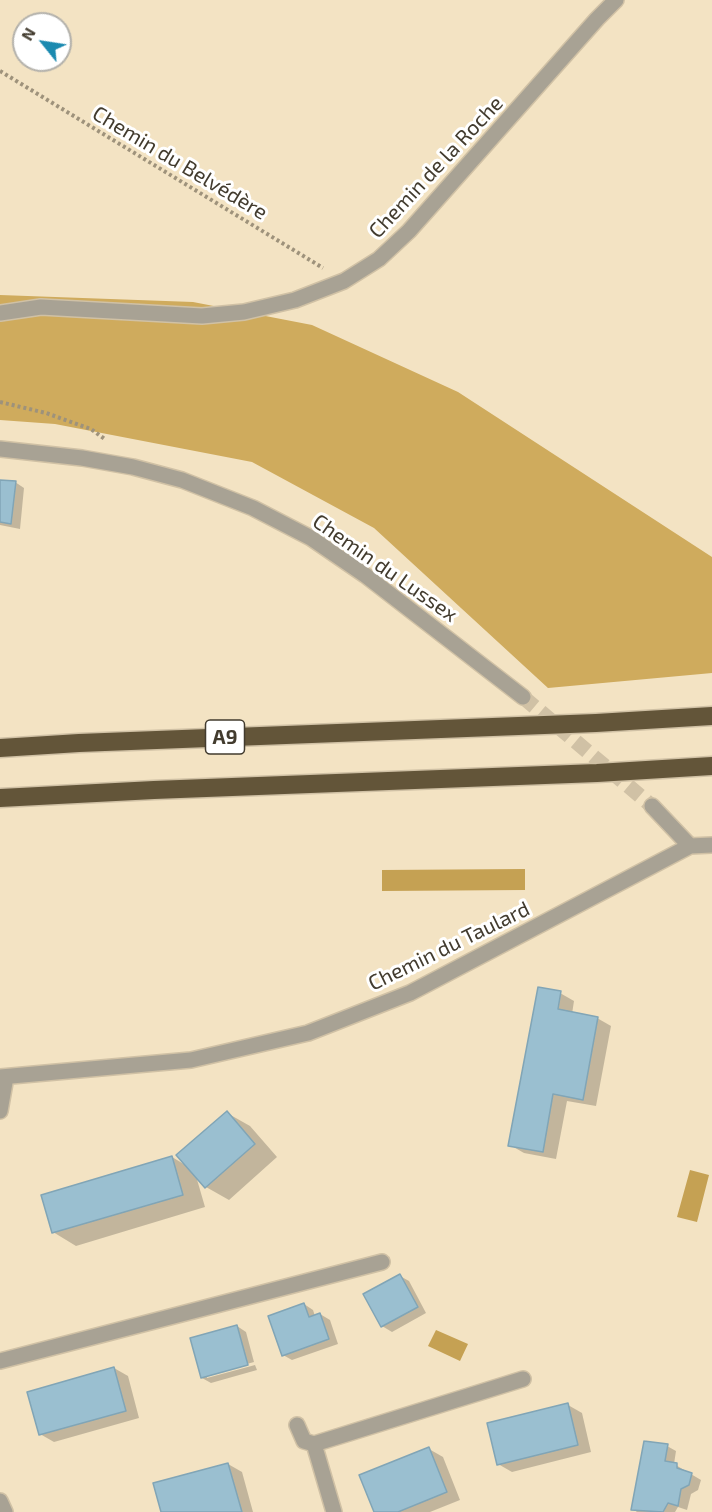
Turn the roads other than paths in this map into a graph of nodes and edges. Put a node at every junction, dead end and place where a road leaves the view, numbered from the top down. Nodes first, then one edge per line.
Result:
1 (616, 0) edge
2 (0, 313) edge
3 (0, 449) edge
4 (523, 697) tunnel mouth
5 (712, 716) edge
6 (0, 748) edge
7 (712, 766) edge
8 (0, 798) edge
9 (652, 806) tunnel mouth
10 (712, 845) edge
11 (690, 846) junction
12 (3, 1077) edge
13 (0, 1111) edge
14 (382, 1262) dead end
15 (0, 1361) edge
16 (523, 1379) dead end
17 (297, 1425) dead end
18 (314, 1444) junction
19 (0, 1501) edge
20 (5, 1512) edge
21 (334, 1512) edge

1 - 2 street, Chemin de la Roche
3 - 4 street, Chemin du Lussex
5 - 6 highway, A9
7 - 8 highway
9 - 11 street
10 - 11 street
11 - 12 street, Chemin du Taulard
12 - 13 street
14 - 15 street
16 - 18 street
17 - 18 street
18 - 21 street
19 - 20 street

